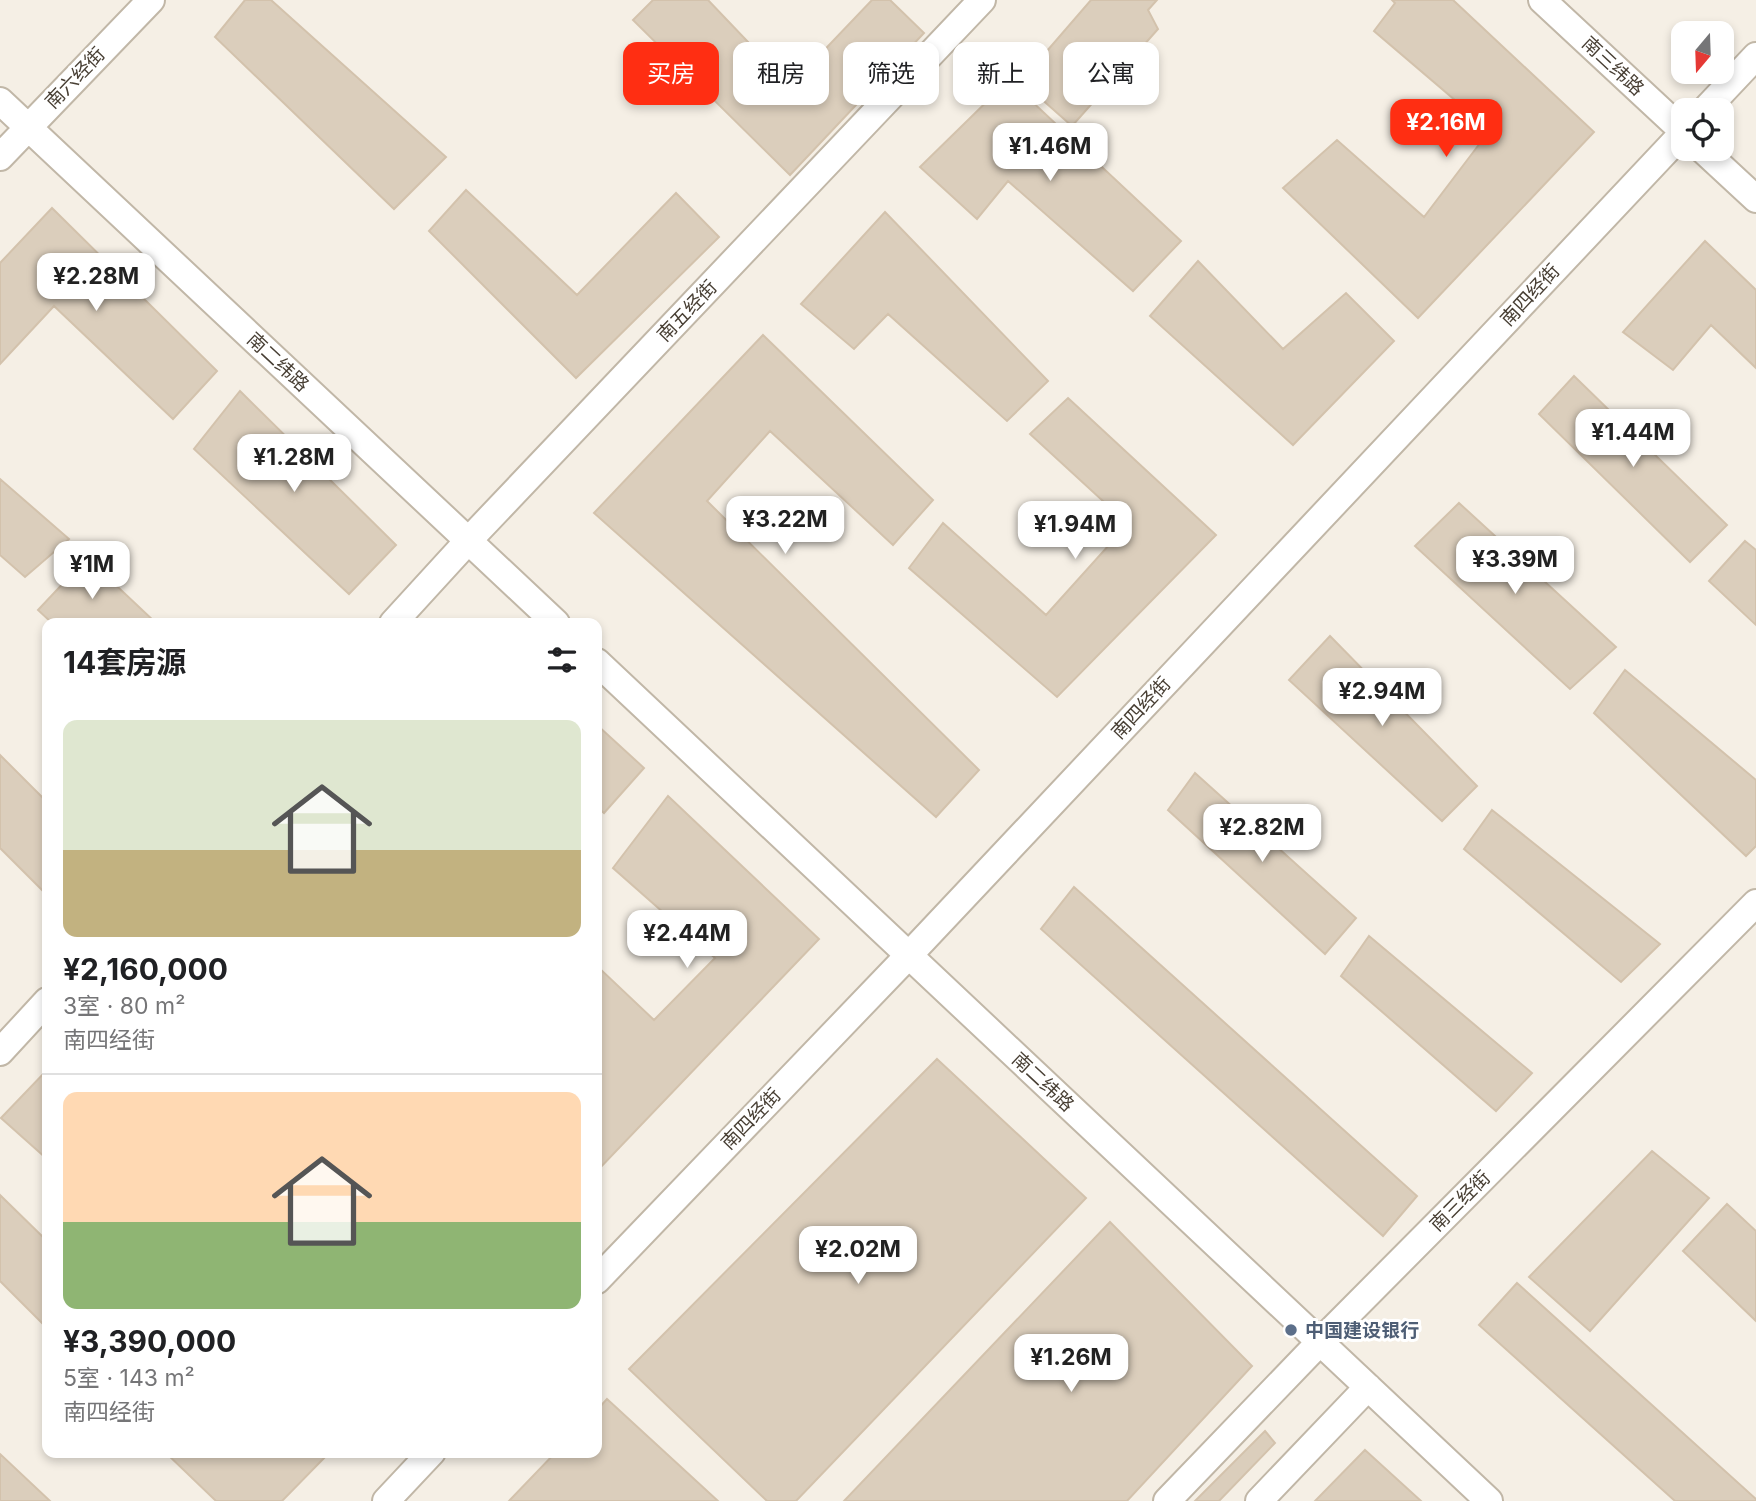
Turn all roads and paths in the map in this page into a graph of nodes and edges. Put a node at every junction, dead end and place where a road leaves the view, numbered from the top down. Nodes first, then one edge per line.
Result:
1 (151, 0) edge
2 (982, 0) edge
3 (1542, 0) edge
4 (1756, 57) edge
5 (1717, 98) edge
6 (0, 101) edge
7 (1671, 120) edge
8 (28, 127) junction
9 (1671, 146) edge
10 (0, 157) edge
11 (1715, 161) edge
12 (1756, 199) edge
13 (468, 541) junction
14 (398, 618) edge
15 (551, 618) edge
16 (602, 667) edge
17 (1756, 903) edge
18 (909, 955) junction
19 (42, 1006) edge
20 (0, 1052) edge
21 (602, 1275) edge
22 (1320, 1343) junction
23 (1368, 1387) junction
24 (426, 1458) edge
25 (386, 1501) edge
26 (1167, 1501) edge
27 (1259, 1501) edge
28 (1489, 1501) edge

1 - 8 street, 南六经街
2 - 13 street, 南五经街
3 - 7 street, 南三纬路
4 - 5 street
6 - 8 street, 南二纬路
8 - 10 street, 南六经街
8 - 13 street, 南二纬路
9 - 18 street, 南四经街
11 - 12 street
13 - 14 street, 南五经街
13 - 15 street, 南二纬路
16 - 18 street, 南二纬路
17 - 22 street, 南三经街
18 - 21 street, 南四经街
18 - 22 street, 南二纬路
19 - 20 street
22 - 23 street, 南二纬路
22 - 26 street, 南三经街
23 - 27 street
23 - 28 street, 南二纬路
24 - 25 street

